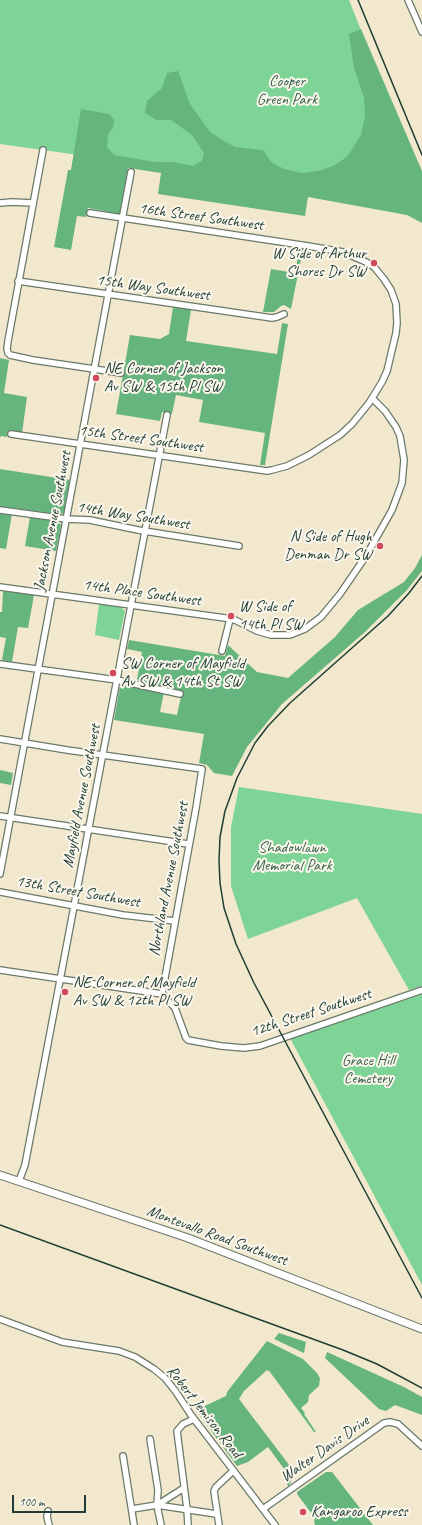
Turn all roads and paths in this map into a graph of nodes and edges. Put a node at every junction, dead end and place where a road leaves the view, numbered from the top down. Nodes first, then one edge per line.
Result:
1 (408, 0) edge
2 (422, 31) edge
3 (43, 150) dead end
4 (131, 172) dead end
5 (0, 203) edge
6 (33, 203) junction
7 (90, 213) dead end
8 (123, 218) junction
9 (18, 281) junction
10 (108, 294) junction
11 (284, 314) dead end
12 (94, 369) junction
13 (121, 373) dead end
14 (372, 398) junction
15 (167, 416) dead end
16 (11, 434) dead end
17 (81, 444) junction
18 (160, 455) junction
19 (266, 471) joint
20 (0, 510) edge
21 (66, 519) junction
22 (146, 531) junction
23 (239, 546) dead end
24 (0, 587) edge
25 (52, 594) junction
26 (131, 605) junction
27 (230, 619) junction
28 (222, 651) dead end
29 (0, 664) edge
30 (38, 669) junction
31 (116, 680) junction
32 (180, 694) dead end
33 (0, 739) edge
34 (24, 742) junction
35 (103, 754) junction
36 (0, 816) edge
37 (10, 818) junction
38 (89, 830) junction
39 (188, 844) junction
40 (0, 874) edge
41 (0, 892) edge
42 (74, 905) junction
43 (174, 921) junction
44 (0, 970) edge
45 (60, 979) junction
46 (422, 990) edge
47 (162, 994) junction
48 (0, 1175) edge
49 (19, 1181) junction
50 (0, 1319) edge
51 (422, 1329) edge
52 (194, 1419) junction
53 (150, 1439) dead end
54 (422, 1446) edge
55 (123, 1456) dead end
56 (233, 1471) junction
57 (184, 1488) junction
58 (157, 1505) junction
59 (132, 1509) junction
60 (187, 1509) junction
61 (263, 1509) junction
62 (48, 1511) dead end
63 (216, 1514) junction
64 (49, 1525) edge
65 (134, 1525) edge
66 (161, 1525) edge
67 (188, 1525) edge
68 (218, 1525) edge
69 (275, 1525) edge

1 - 2 street
3 - 6 street
4 - 8 street, Jackson Avenue Southwest
5 - 6 street
6 - 9 street
7 - 8 street, 16th Street Southwest
8 - 10 street, Jackson Avenue Southwest
8 - 14 street, 16th Street Southwest
9 - 10 street, 15th Way Southwest
9 - 12 street
10 - 11 street, 15th Way Southwest
10 - 12 street, Jackson Avenue Southwest
12 - 13 street
12 - 17 street, Jackson Avenue Southwest
14 - 19 street, 16th Street Southwest
14 - 27 street, 14th Place Southwest
15 - 18 street, Mayfield Avenue Southwest
16 - 17 street, 15th Street Southwest
17 - 18 street, 15th Street Southwest
17 - 21 street, Jackson Avenue Southwest
18 - 19 street, 15th Street Southwest
18 - 22 street, Mayfield Avenue Southwest
20 - 21 street, 14th Way Southwest
21 - 22 street, 14th Way Southwest
21 - 25 street, Jackson Avenue Southwest
22 - 23 street, 14th Way Southwest
22 - 26 street, Mayfield Avenue Southwest
24 - 25 street, 14th Place Southwest
25 - 26 street, 14th Place Southwest
25 - 30 street, Jackson Avenue Southwest
26 - 27 street, 14th Place Southwest
26 - 31 street, Mayfield Avenue Southwest
27 - 28 street
29 - 30 street
30 - 31 street
30 - 34 street, Jackson Avenue Southwest
31 - 32 street
31 - 35 street, Mayfield Avenue Southwest
33 - 34 street
34 - 35 street
34 - 37 street, Jackson Avenue Southwest
35 - 38 street, Mayfield Avenue Southwest
35 - 39 street, Northland Avenue Southwest
36 - 37 street
37 - 38 street
37 - 40 street, Jackson Avenue Southwest
38 - 39 street
38 - 42 street, Mayfield Avenue Southwest
39 - 43 street, Northland Avenue Southwest
41 - 42 street, 13th Street Southwest
42 - 43 street, 13th Street Southwest
42 - 45 street, Mayfield Avenue Southwest
43 - 47 street, Northland Avenue Southwest
44 - 45 street
45 - 47 street
45 - 49 street, Mayfield Avenue Southwest
46 - 47 street, 12th Street Southwest
48 - 49 main road, Montevallo Road Southwest
49 - 51 main road, Montevallo Road Southwest
50 - 52 street, Robert Jemison Road
52 - 56 street, Robert Jemison Road
52 - 57 street
53 - 58 street
54 - 61 street, Walter Davis Drive
55 - 59 street
56 - 61 street, Robert Jemison Road
56 - 63 street
57 - 58 street
57 - 60 street
58 - 59 street
58 - 60 street
58 - 66 street
59 - 65 street
60 - 63 street
60 - 67 street
61 - 69 street, Robert Jemison Road
62 - 64 street
63 - 68 street

